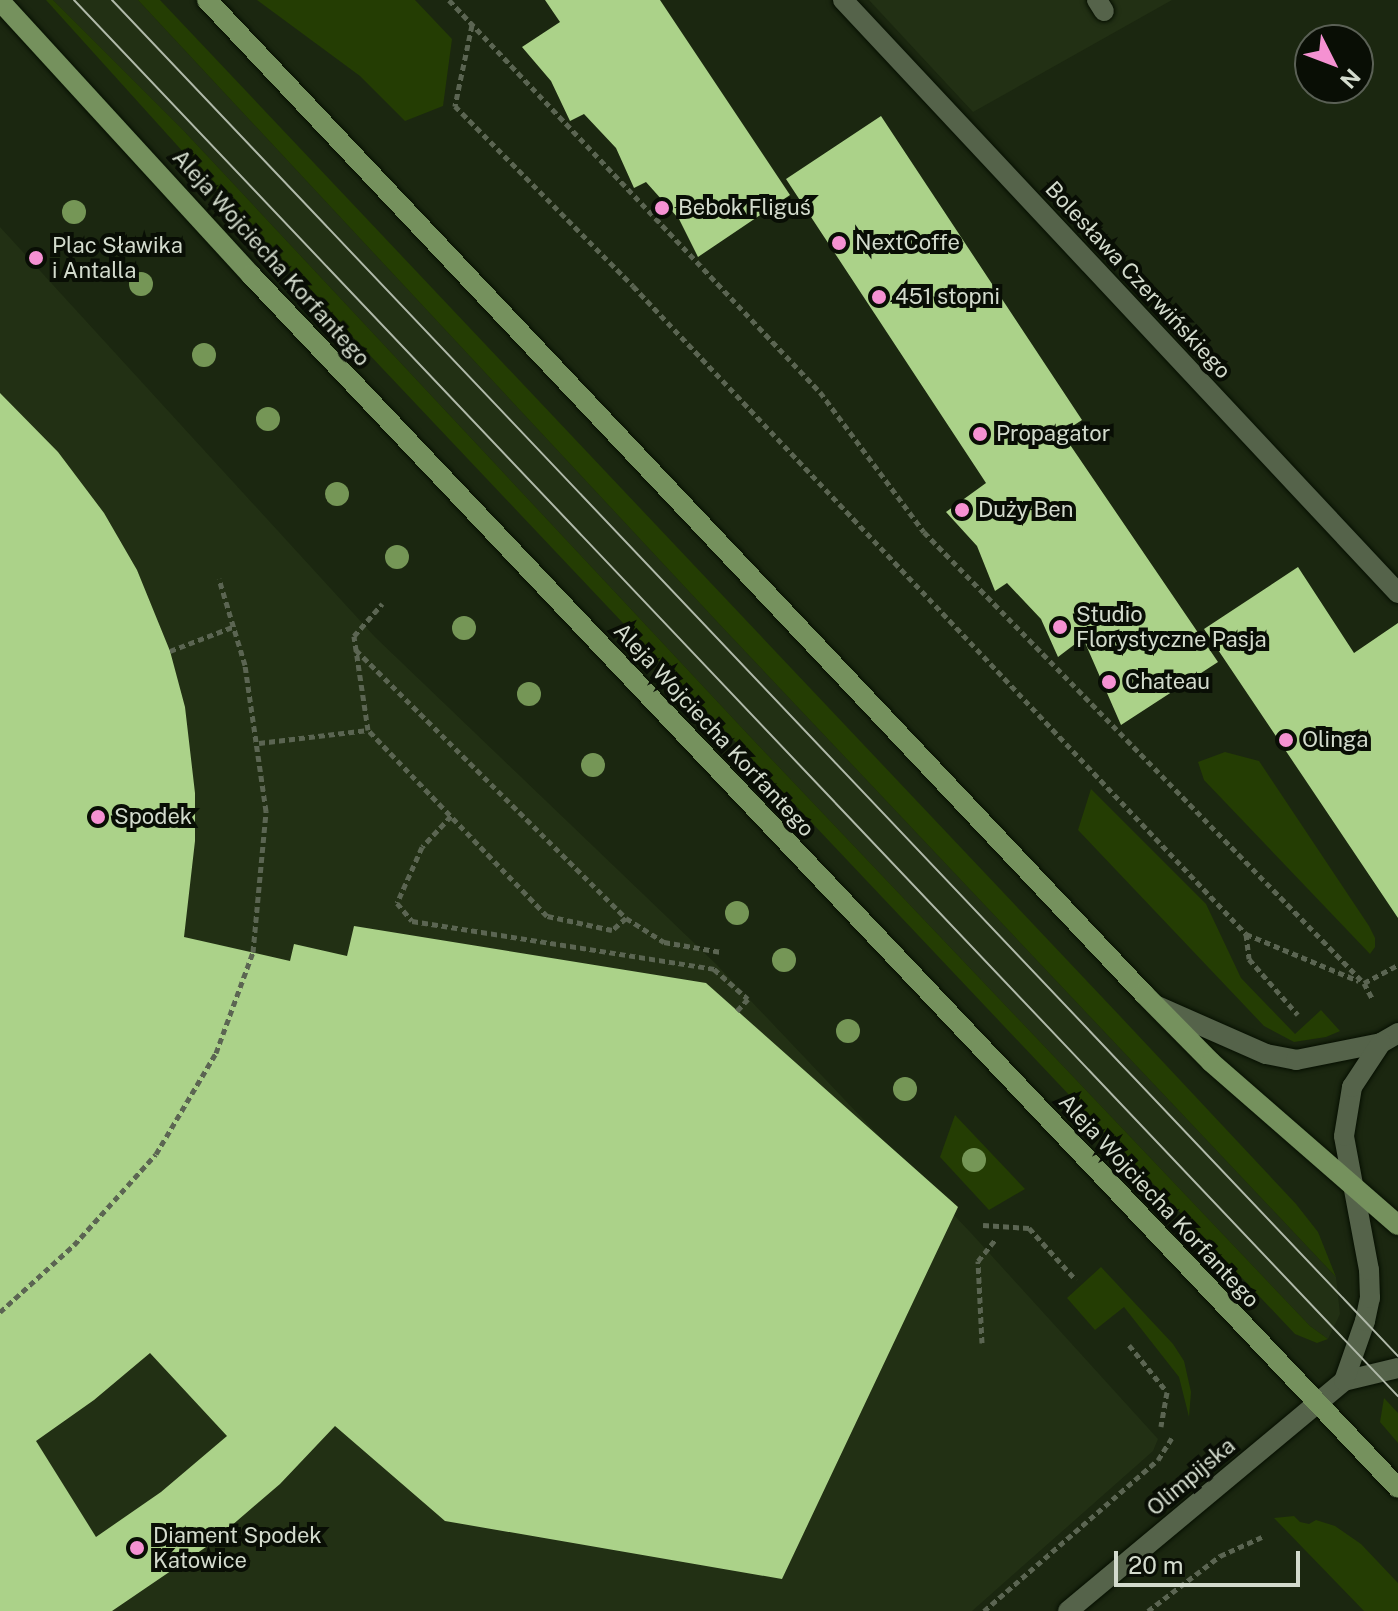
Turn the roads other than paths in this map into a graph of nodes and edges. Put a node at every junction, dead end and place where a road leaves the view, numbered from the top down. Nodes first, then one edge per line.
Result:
1 (207, 0) edge
2 (843, 0) edge
3 (0, 1) edge
4 (1398, 593) edge
5 (1153, 1003) junction
6 (1390, 1038) edge
7 (1352, 1185) junction
8 (1398, 1225) edge
9 (1398, 1368) edge
10 (1344, 1381) junction
11 (1318, 1404) junction
12 (1398, 1488) edge
13 (1068, 1611) edge

1 - 5 main road
2 - 4 street, Bolesława Czerwińskiego
3 - 11 main road, Aleja Wojciecha Korfantego
5 - 6 street
5 - 7 main road
6 - 7 street, Olimpijska
7 - 8 main road
7 - 10 street, Olimpijska
9 - 10 street, Olimpijska
10 - 11 street, Olimpijska
11 - 12 main road, Aleja Wojciecha Korfantego
11 - 13 street, Olimpijska

